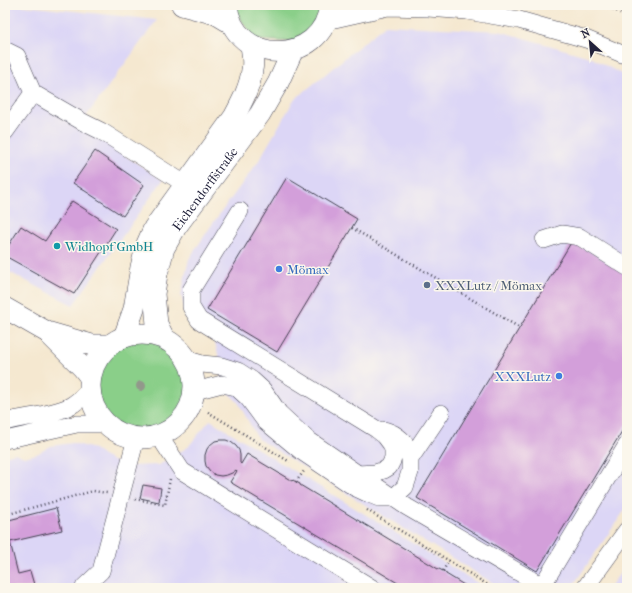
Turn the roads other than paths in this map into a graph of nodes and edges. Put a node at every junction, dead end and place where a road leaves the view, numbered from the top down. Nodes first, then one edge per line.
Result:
1 (182, 5) edge
2 (385, 6) edge
3 (328, 13) edge
4 (229, 14) edge
5 (251, 45) junction
6 (5, 50) edge
7 (293, 50) junction
8 (627, 56) edge
9 (33, 93) junction
10 (5, 132) edge
11 (185, 184) junction
12 (240, 211) dead end
13 (544, 240) dead end
14 (627, 267) edge
15 (5, 308) edge
16 (47, 332) junction
17 (164, 338) junction
18 (117, 341) junction
19 (188, 360) junction
20 (90, 383) junction
21 (195, 391) junction
22 (441, 413) dead end
23 (5, 422) edge
24 (105, 424) junction
25 (376, 428) junction
26 (159, 436) junction
27 (136, 438) junction
28 (5, 440) edge
29 (627, 445) edge
30 (410, 459) junction
31 (358, 474) junction
32 (394, 498) junction
33 (627, 530) edge
34 (84, 587) dead end
35 (372, 588) edge
36 (585, 588) edge

1 - 4 main road
2 - 3 street
2 - 8 street
3 - 7 main road
4 - 5 main road
5 - 7 main road
5 - 11 main road, Eichendorffstraße
6 - 9 street
7 - 17 main road, Eichendorffstraße
9 - 10 street
9 - 11 street
11 - 18 main road, Eichendorffstraße
12 - 25 street
13 - 14 street
15 - 16 main road
16 - 18 main road
16 - 20 main road
17 - 18 main road
17 - 19 main road
18 - 20 main road
19 - 21 main road
19 - 31 street
20 - 23 street
20 - 24 main road
21 - 26 main road
21 - 32 street
22 - 30 street
24 - 27 main road
24 - 28 street
25 - 30 street
25 - 31 street
26 - 27 main road
26 - 35 street
27 - 34 street
29 - 32 street
30 - 32 street
31 - 32 street
33 - 36 street

